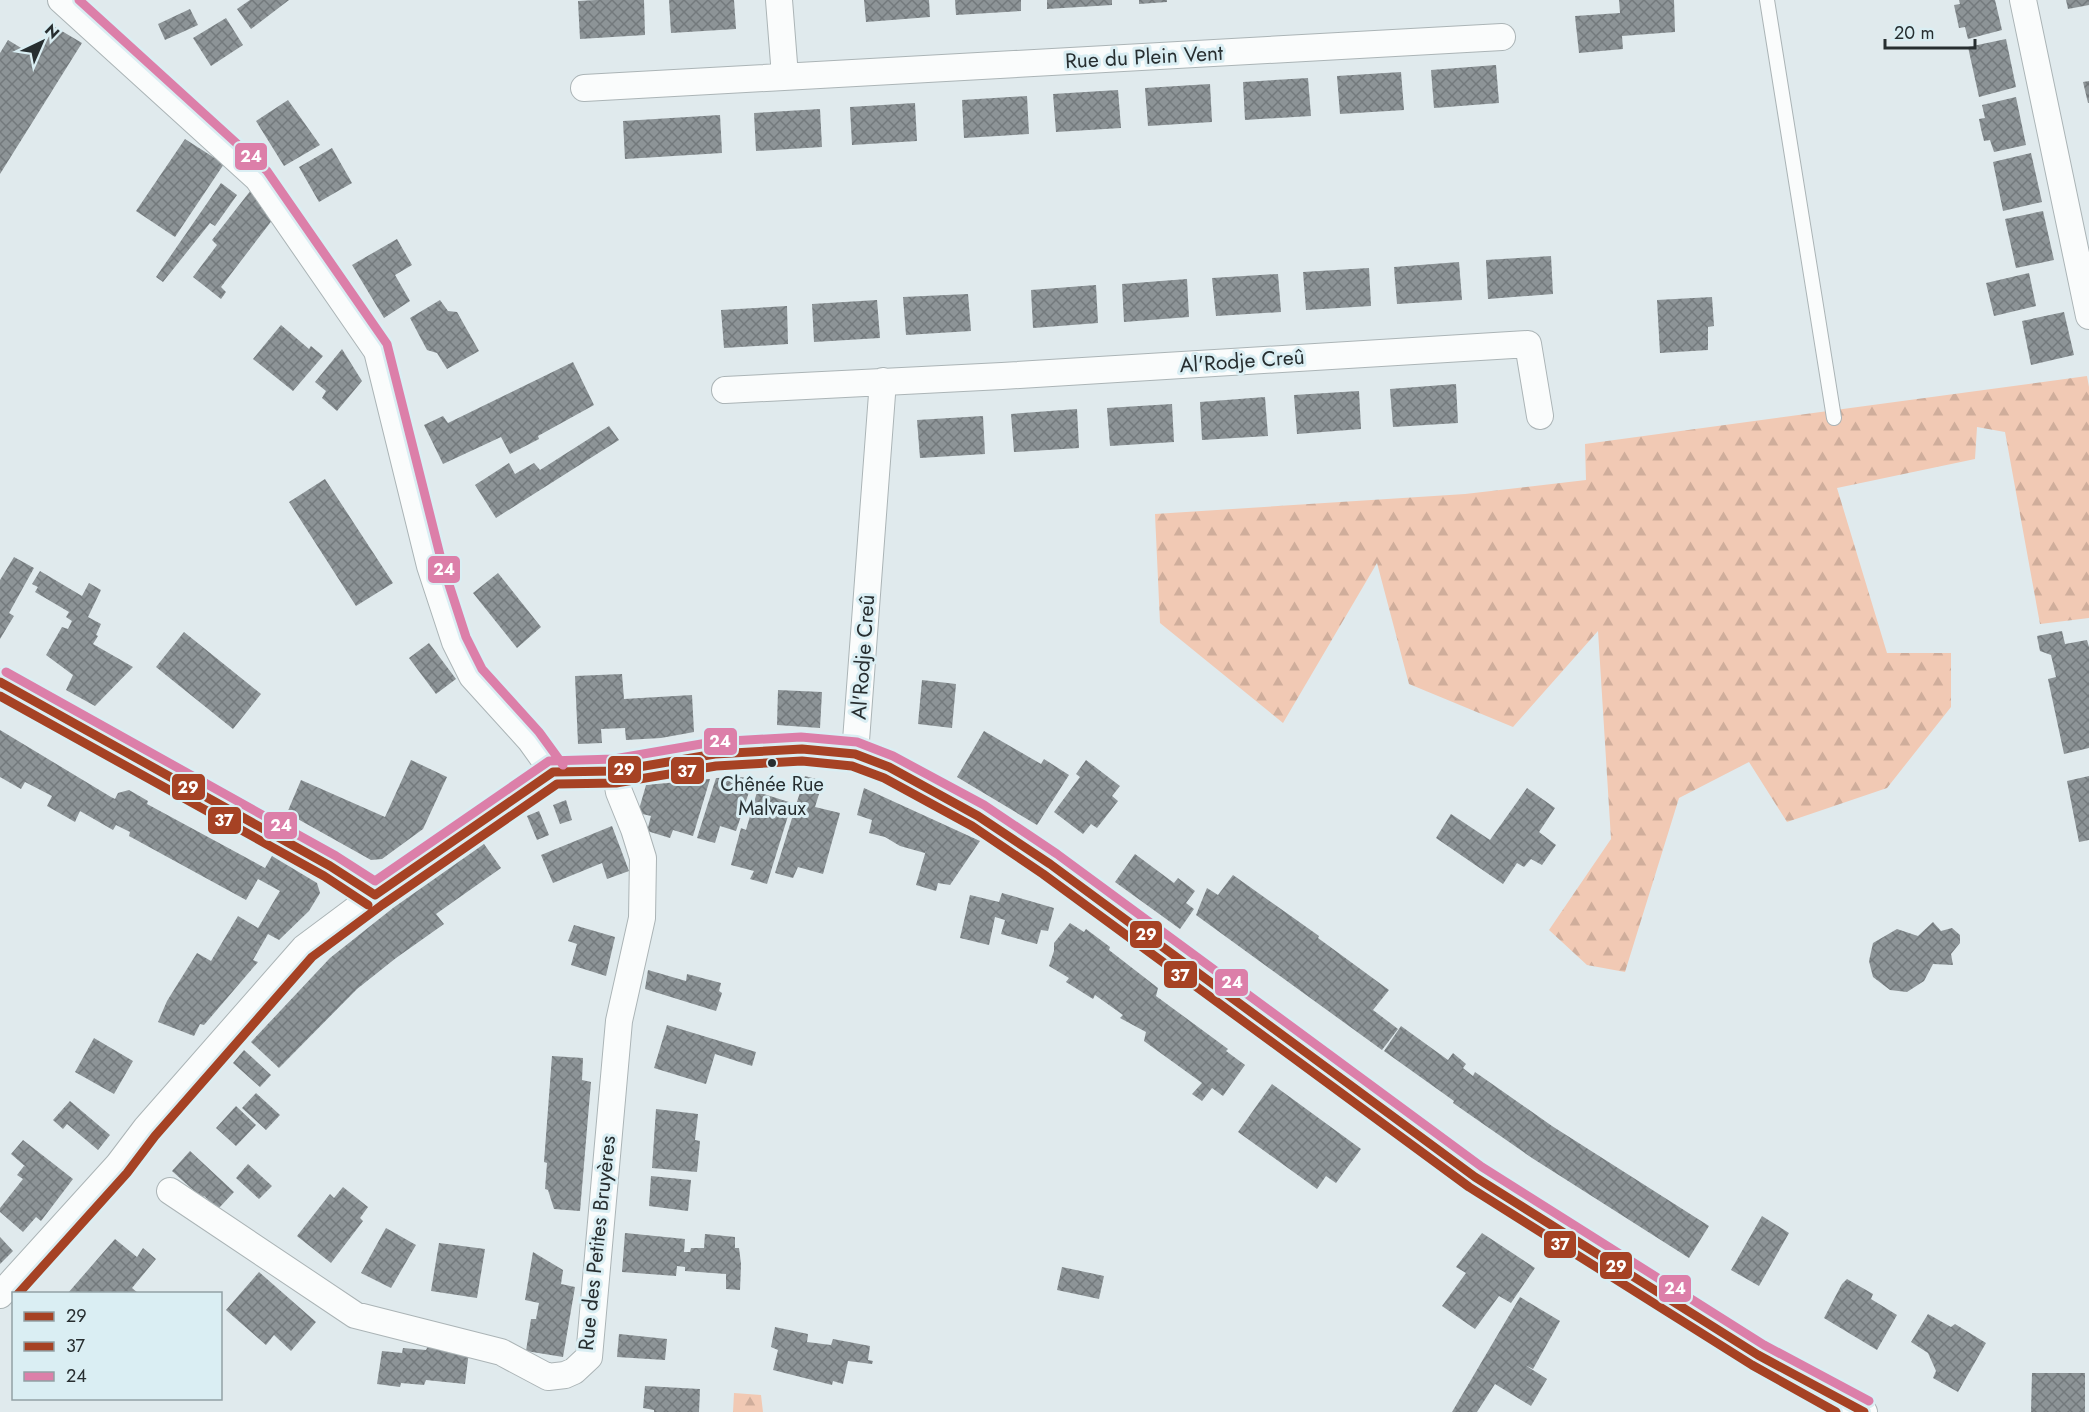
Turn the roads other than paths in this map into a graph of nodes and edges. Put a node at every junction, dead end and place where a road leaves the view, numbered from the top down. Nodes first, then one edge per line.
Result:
1 (61, 0) edge
2 (779, 0) edge
3 (1767, 0) edge
4 (2023, 0) edge
5 (1502, 37) dead end
6 (785, 76) junction
7 (584, 88) dead end
8 (2089, 316) edge
9 (883, 381) junction
10 (725, 390) dead end
11 (1540, 416) dead end
12 (1834, 418) dead end
13 (0, 682) edge
14 (855, 754) junction
15 (615, 771) junction
16 (553, 772) junction
17 (375, 895) junction
18 (170, 1191) dead end
19 (0, 1295) edge
20 (1863, 1412) edge

1 - 16 street
2 - 6 street
3 - 12 lane
4 - 8 street
5 - 6 street, Rue du Plein Vent
6 - 7 street, Rue du Plein Vent
9 - 10 street, Al'Rodje Creû
9 - 11 street, Al'Rodje Creû
9 - 14 street, Al'Rodje Creû
13 - 17 street
14 - 15 street
14 - 20 street
15 - 16 street
15 - 18 street, Rue des Petites Bruyères
16 - 17 street
17 - 19 street

